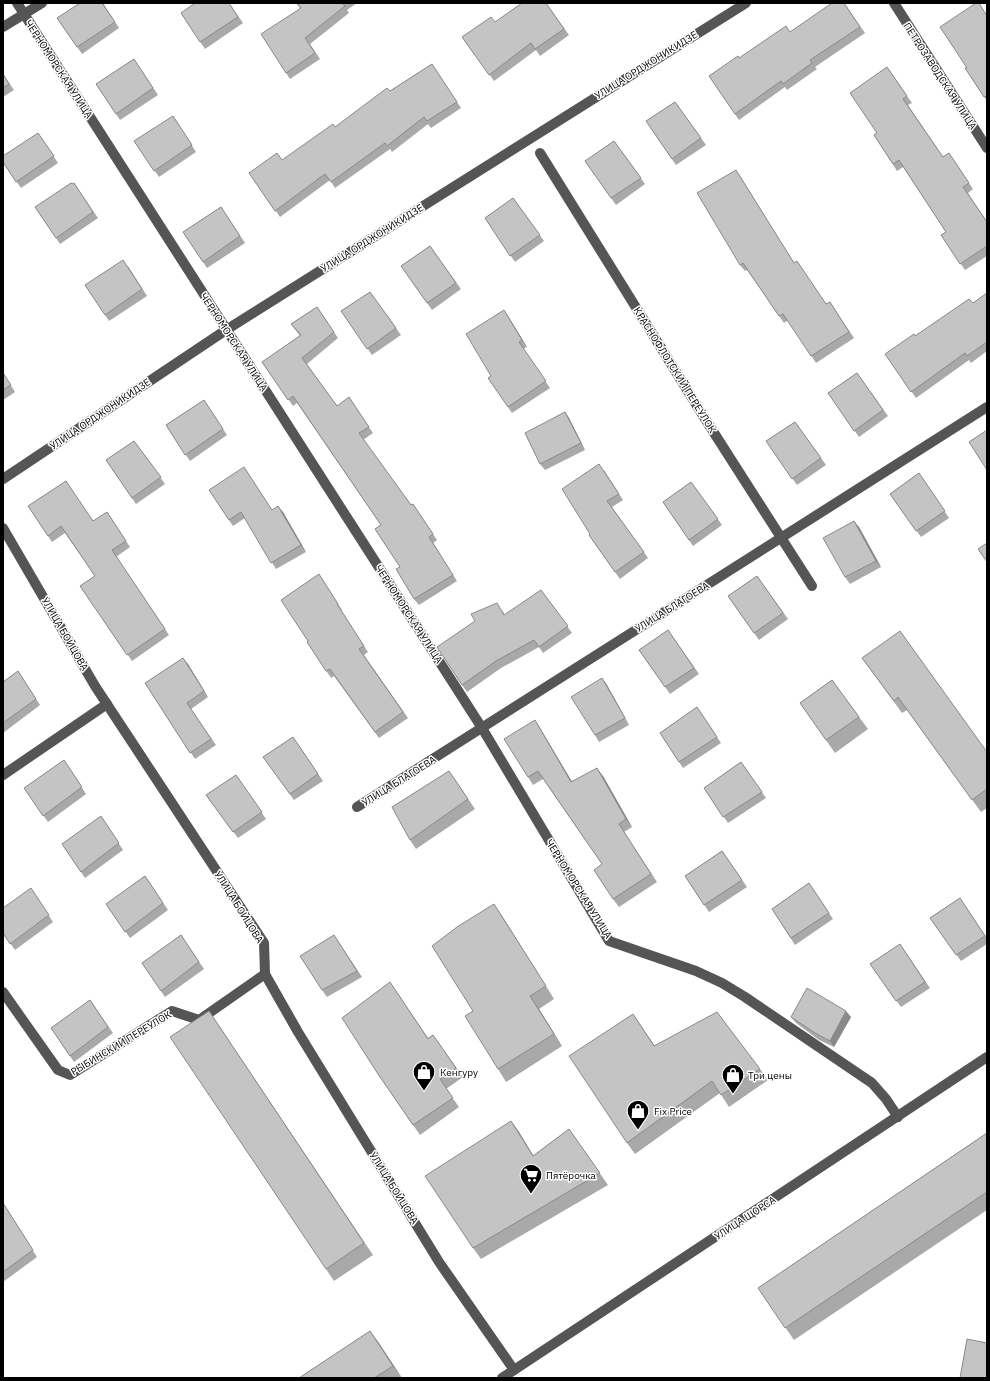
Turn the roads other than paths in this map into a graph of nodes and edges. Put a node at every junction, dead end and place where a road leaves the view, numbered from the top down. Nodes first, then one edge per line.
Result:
1 (17, 3) edge
2 (42, 3) edge
3 (746, 3) edge
4 (894, 3) edge
5 (24, 14) junction
6 (3, 27) edge
7 (987, 148) edge
8 (540, 153) dead end
9 (226, 330) junction
10 (987, 407) edge
11 (3, 479) edge
12 (3, 528) edge
13 (781, 538) junction
14 (812, 586) dead end
15 (106, 704) junction
16 (482, 728) junction
17 (3, 775) edge
18 (358, 807) dead end
19 (265, 974) junction
20 (3, 992) edge
21 (987, 1057) edge
22 (898, 1117) junction
23 (514, 1370) junction
24 (502, 1378) edge

1 - 5 street, ЧЕРНОМОРСКАЯ УЛИЦА
2 - 5 street
3 - 9 street, УЛИЦА ОРДЖОНИКИДЗЕ
4 - 7 street, ПЕТРОЗАВОДСКАЯ УЛИЦА
5 - 6 street
5 - 9 street, ЧЕРНОМОРСКАЯ УЛИЦА
8 - 13 street, КРАСНОФЛОТСКИЙ ПЕРЕУЛОК
9 - 11 street, УЛИЦА ОРДЖОНИКИДЗЕ
9 - 16 street, ЧЕРНОМОРСКАЯ УЛИЦА
10 - 13 street, УЛИЦА БЛАГОЕВА
12 - 15 street, УЛИЦА БОЙЦОВА
13 - 14 street, КРАСНОФЛОТСКИЙ ПЕРЕУЛОК
13 - 16 street, УЛИЦА БЛАГОЕВА
15 - 17 street
15 - 19 street, УЛИЦА БОЙЦОВА
16 - 18 street, УЛИЦА БЛАГОЕВА
16 - 22 street, ЧЕРНОМОРСКАЯ УЛИЦА
19 - 20 street, РЫБИНСКИЙ ПЕРЕУЛОК
19 - 23 street, УЛИЦА БОЙЦОВА
21 - 22 street, УЛИЦА ЩОРСА
22 - 23 street, УЛИЦА ЩОРСА
23 - 24 street, УЛИЦА ЩОРСА

